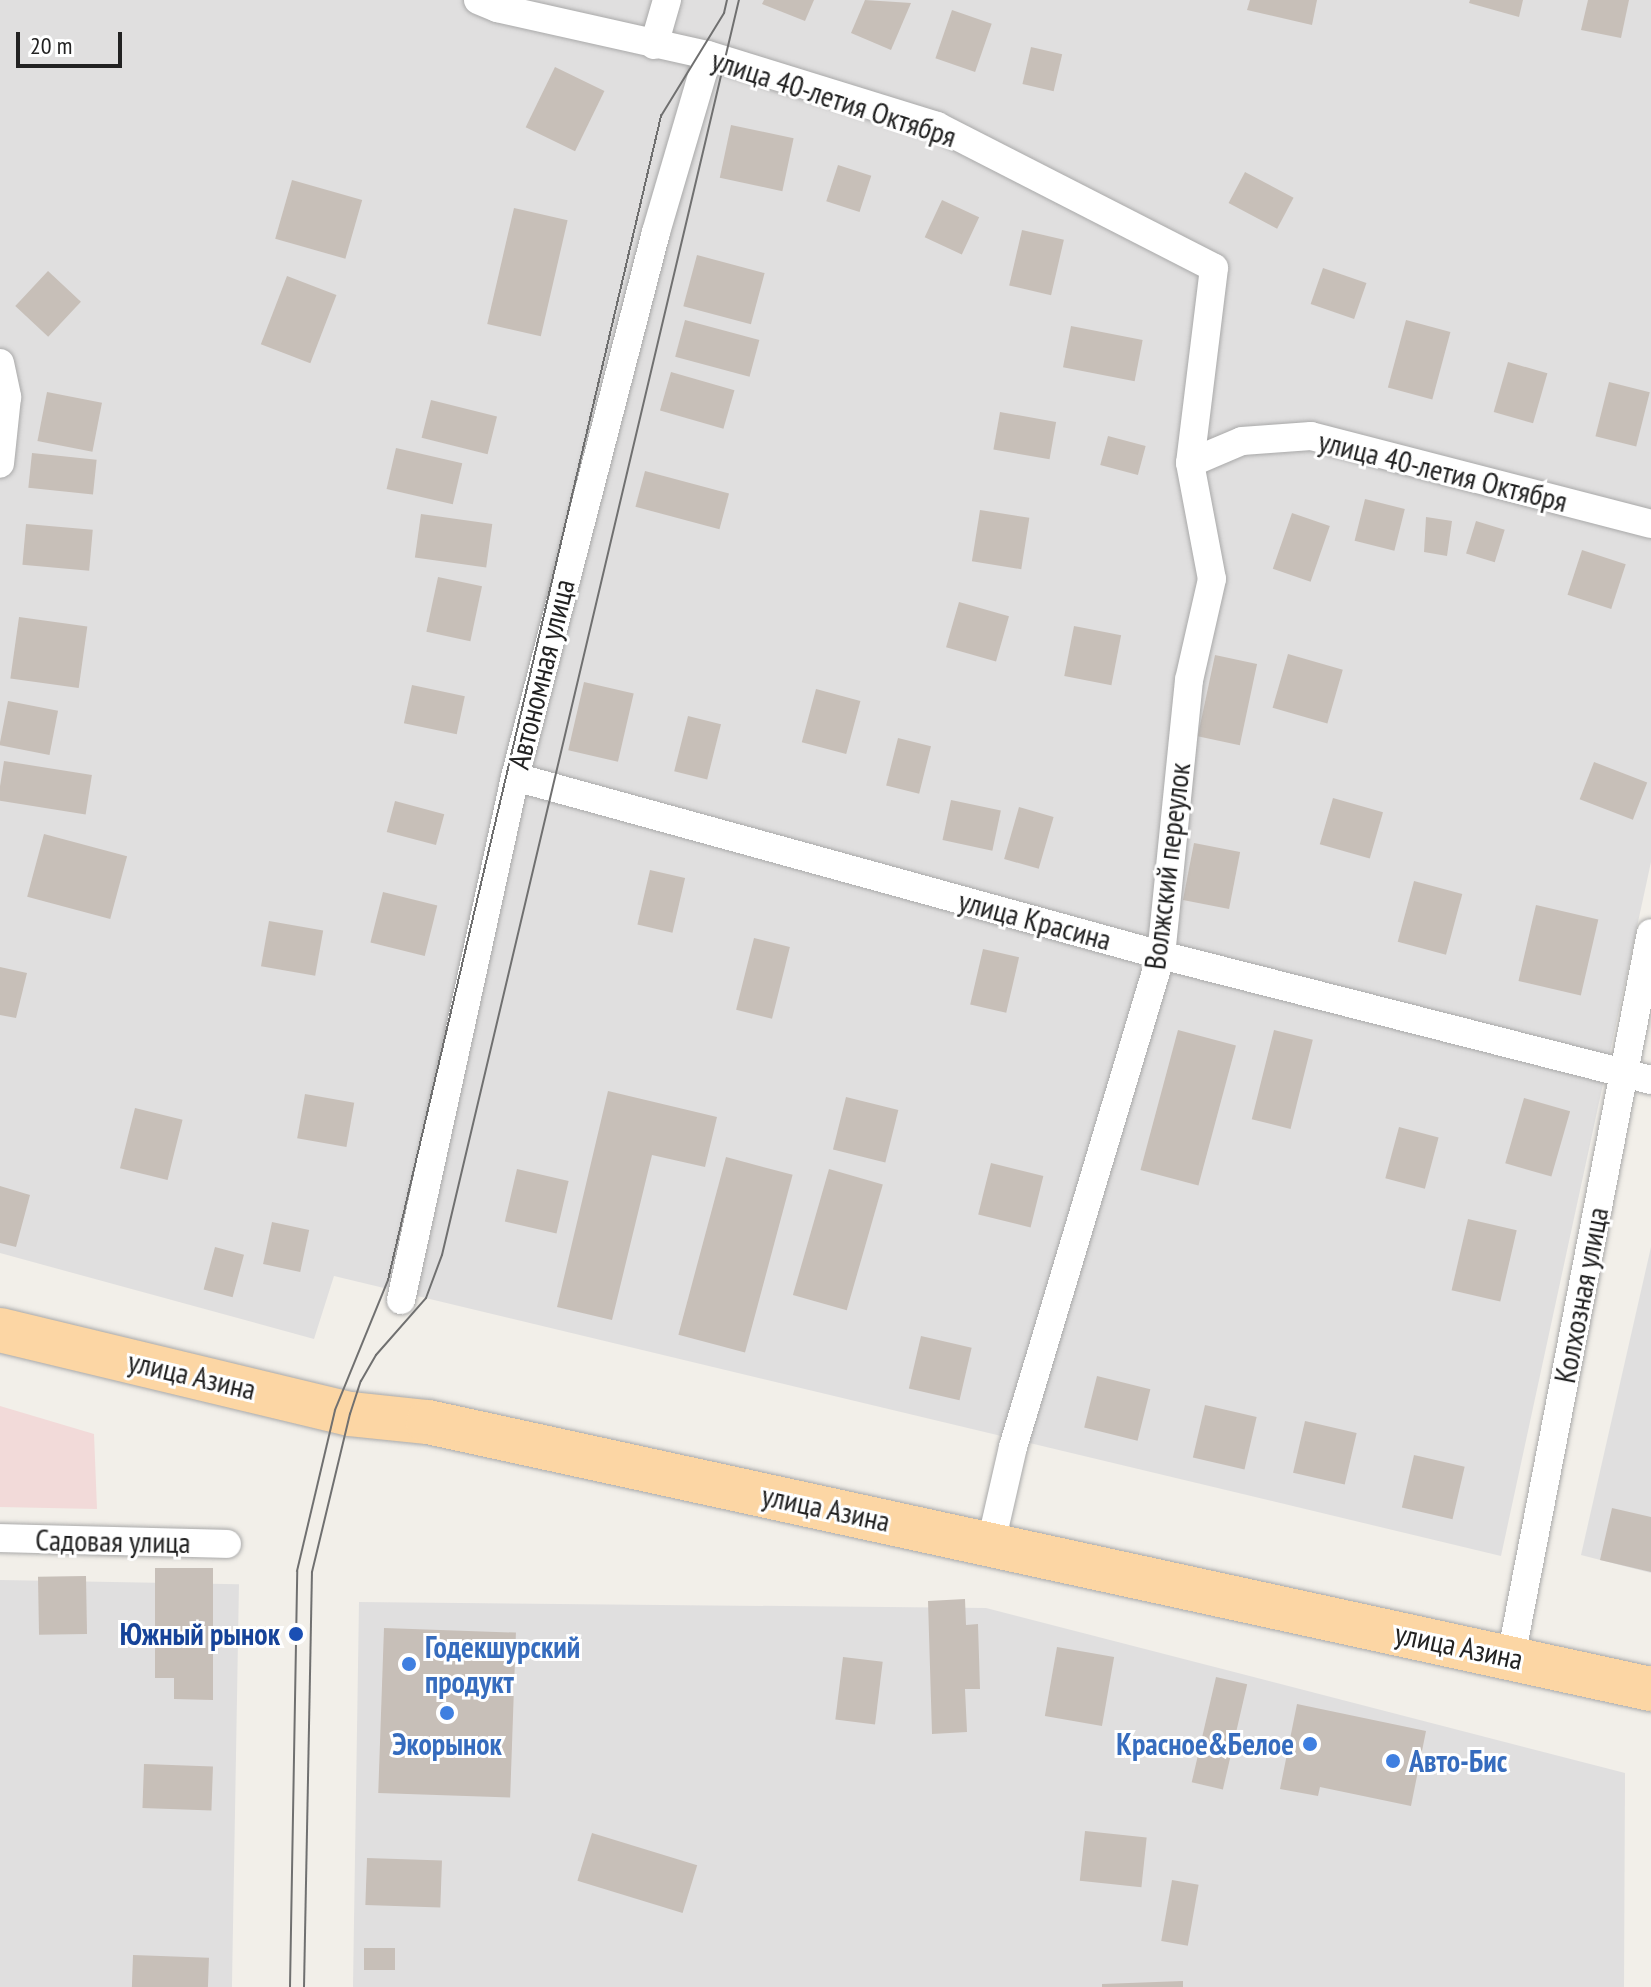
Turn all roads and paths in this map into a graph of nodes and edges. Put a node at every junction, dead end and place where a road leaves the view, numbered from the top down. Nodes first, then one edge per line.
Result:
1 (478, 0) edge
2 (667, 0) edge
3 (654, 45) junction
4 (708, 55) junction
5 (1214, 268) joint
6 (0, 363) edge
7 (1190, 463) junction
8 (0, 464) edge
9 (1651, 524) edge
10 (515, 777) junction
11 (1651, 933) edge
12 (1161, 955) junction
13 (1623, 1073) junction
14 (1651, 1080) edge
15 (401, 1300) dead end
16 (0, 1330) edge
17 (0, 1538) edge
18 (991, 1543) junction
19 (227, 1544) dead end
20 (1511, 1657) junction
21 (1651, 1689) edge

1 - 3 street, улица 40-летия Октября
2 - 3 street
3 - 4 street, улица 40-летия Октября
4 - 5 street, улица 40-летия Октября
4 - 10 street, Автономная улица
5 - 7 street, Волжский переулок
6 - 8 street
7 - 9 street, улица 40-летия Октября
7 - 12 street, Волжский переулок
10 - 12 street, улица Красина
10 - 15 street, Автономная улица
11 - 13 street, Колхозная улица
12 - 13 street, улица Красина
12 - 18 street, Волжский переулок
13 - 14 street, улица Красина
13 - 20 street, Колхозная улица
16 - 18 main road, улица Азина
17 - 19 street, Садовая улица
18 - 20 main road, улица Азина
20 - 21 main road, улица Азина

